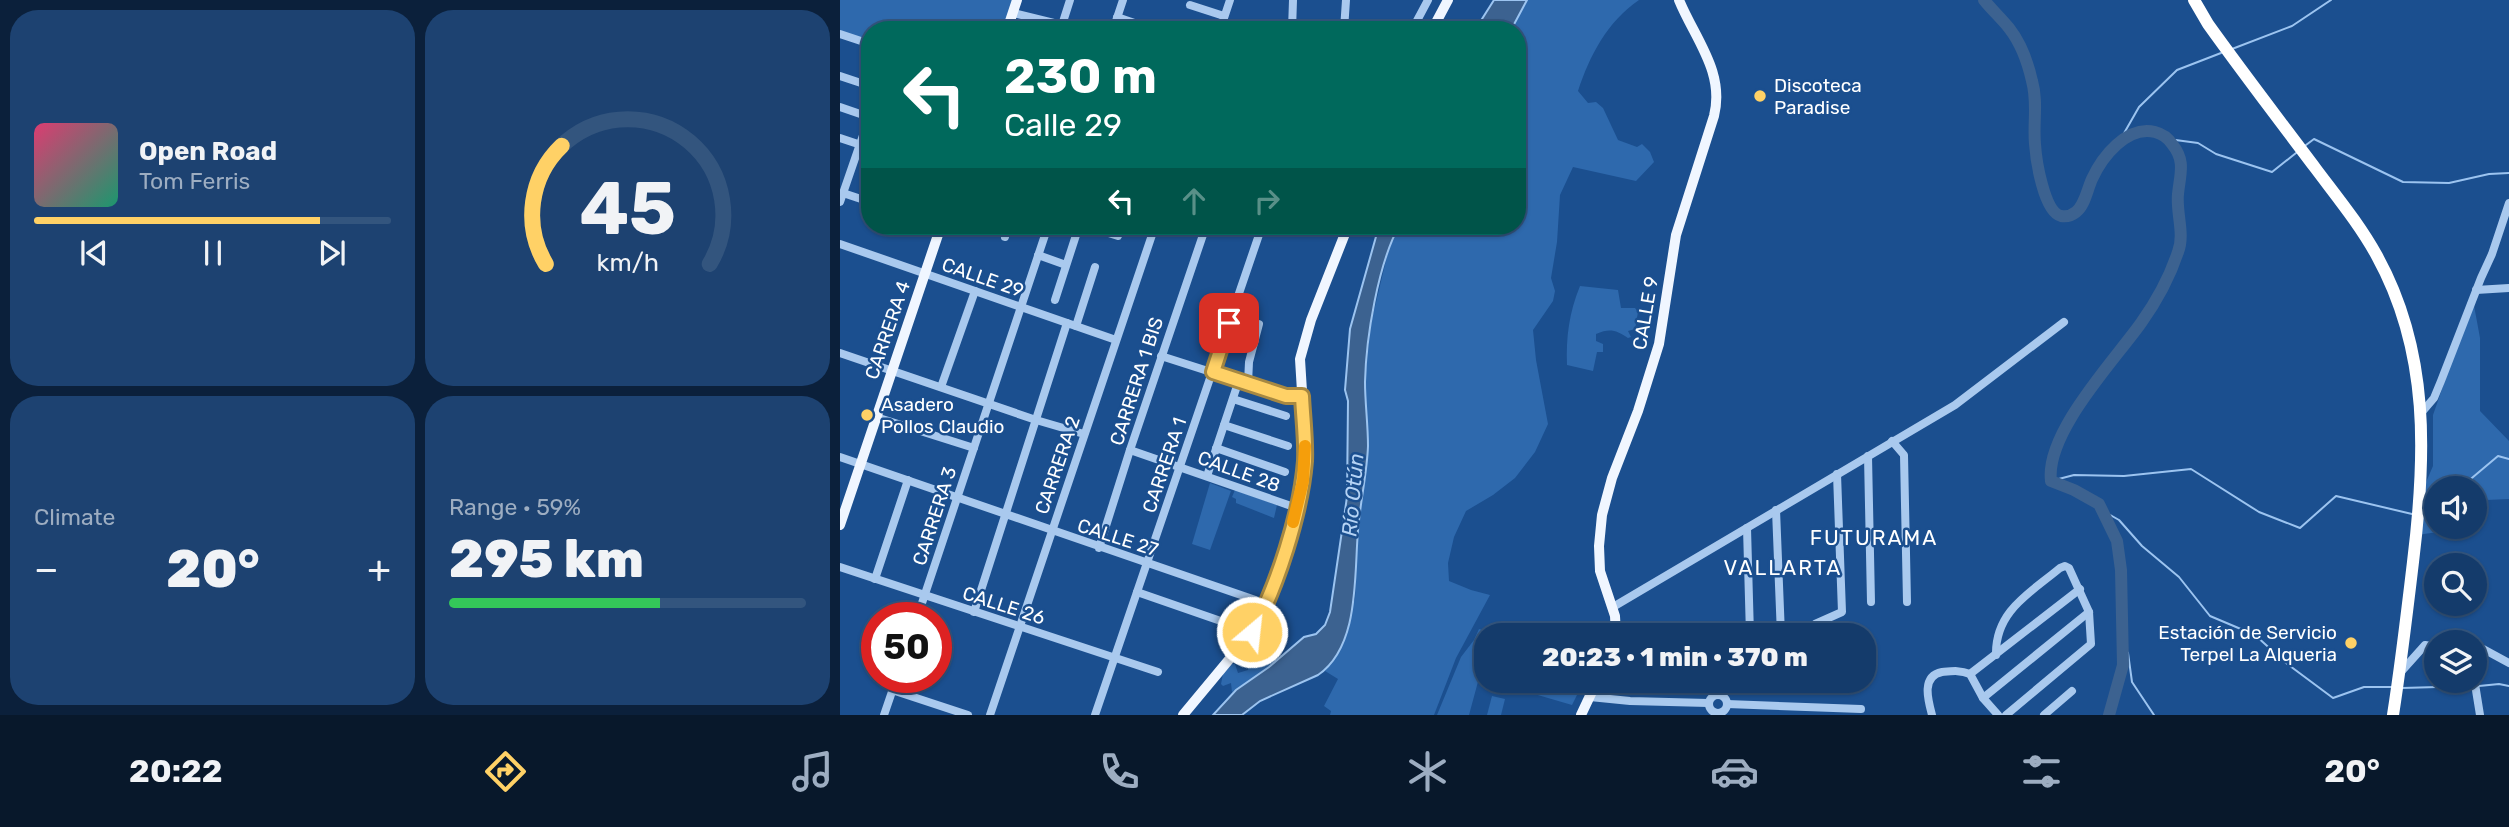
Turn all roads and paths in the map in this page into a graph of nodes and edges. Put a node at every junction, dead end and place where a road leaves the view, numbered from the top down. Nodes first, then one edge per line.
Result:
1 (1017, 0) edge
2 (1070, 0) edge
3 (1123, 0) edge
4 (1230, 0) edge
5 (1293, 0) edge
6 (1346, 0) edge
7 (1427, 0) edge
8 (1448, 0) edge
9 (1679, 0) edge
10 (2194, 0) edge
11 (1190, 5) dead end
12 (1013, 13) junction
13 (1224, 16) junction
14 (1117, 17) junction
15 (1010, 21) edge
16 (1039, 21) edge
17 (1059, 21) edge
18 (1116, 21) edge
19 (1129, 21) edge
20 (1223, 21) edge
21 (1292, 21) edge
22 (1345, 21) edge
23 (1416, 21) edge
24 (1437, 21) edge
25 (840, 34) edge
26 (861, 41) edge
27 (840, 76) edge
28 (861, 83) edge
29 (840, 107) edge
30 (861, 114) edge
31 (840, 138) edge
32 (861, 142) edge
33 (860, 145) junction
34 (841, 197) edge
35 (861, 200) edge
36 (2509, 203) edge
37 (938, 235) edge
38 (1045, 235) edge
39 (1076, 235) edge
40 (1152, 235) edge
41 (1203, 235) edge
42 (1259, 235) edge
43 (1345, 235) edge
44 (840, 244) edge
45 (1038, 255) junction
46 (1066, 265) junction
47 (1095, 267) dead end
48 (925, 273) junction
49 (2509, 288) edge
50 (2476, 290) junction
51 (975, 291) junction
52 (1055, 300) dead end
53 (1021, 307) junction
54 (2064, 322) dead end
55 (1071, 324) junction
56 (1259, 324) dead end
57 (1116, 340) junction
58 (842, 353) edge
59 (1161, 356) junction
60 (840, 364) edge
61 (892, 371) junction
62 (1213, 372) junction
63 (1243, 382) junction
64 (941, 387) junction
65 (1302, 396) junction
66 (1233, 399) junction
67 (989, 404) junction
68 (2422, 412) junction
69 (1286, 416) dead end
70 (876, 417) junction
71 (1035, 420) junction
72 (1224, 425) junction
73 (1084, 434) junction
74 (1892, 441) junction
75 (1288, 446) dead end
76 (1216, 448) junction
77 (974, 449) junction
78 (1130, 450) junction
79 (1868, 456) junction
80 (840, 457) edge
81 (860, 464) junction
82 (1180, 466) junction
83 (1285, 472) dead end
84 (1837, 474) junction
85 (1207, 476) junction
86 (908, 481) junction
87 (957, 497) junction
88 (1297, 508) junction
89 (1776, 510) junction
90 (1005, 514) junction
91 (840, 525) edge
92 (1747, 528) junction
93 (1051, 530) junction
94 (1100, 548) junction
95 (1147, 563) junction
96 (840, 567) edge
97 (875, 579) junction
98 (2080, 589) junction
99 (1137, 592) junction
100 (925, 596) junction
101 (923, 602) edge
102 (1871, 602) dead end
103 (1907, 602) dead end
104 (1268, 604) junction
105 (1613, 607) junction
106 (974, 612) junction
107 (2089, 612) junction
108 (1617, 623) edge
109 (1750, 623) edge
110 (1781, 623) edge
111 (1817, 623) edge
112 (1020, 627) junction
113 (1238, 627) dead end
114 (2424, 646) edge
115 (2487, 651) edge
116 (1996, 655) junction
117 (1115, 659) junction
118 (2509, 663) edge
119 (1157, 671) dead end
120 (1970, 674) junction
121 (2398, 683) junction
122 (2071, 691) dead end
123 (891, 693) edge
124 (901, 693) edge
125 (1592, 693) edge
126 (2476, 693) edge
127 (1590, 698) junction
128 (1983, 698) junction
129 (1708, 703) junction
130 (1727, 704) junction
131 (939, 706) junction
132 (1861, 709) dead end
133 (1793, 711) edge
134 (1719, 714) edge
135 (884, 715) edge
136 (936, 715) edge
137 (968, 715) edge
138 (990, 715) edge
139 (1095, 715) edge
140 (1183, 715) edge
141 (1581, 715) edge
142 (1932, 715) edge
143 (1998, 715) edge
144 (2006, 715) edge
145 (2044, 715) edge
146 (2393, 715) edge
147 (2480, 715) edge

1 - 12 main road
2 - 17 street
3 - 14 street
4 - 13 street
5 - 21 street
6 - 22 street
7 - 23 street
8 - 24 main road
9 - 105 main road, CALLE 9
10 - 68 highway
11 - 13 street
12 - 15 main road
12 - 16 street
13 - 20 street
14 - 18 street
14 - 19 street
25 - 26 street
27 - 28 street
29 - 30 street
31 - 33 street
32 - 33 street
33 - 34 street
34 - 35 street
36 - 50 street
37 - 48 main road, CARRERA 4
38 - 45 street, CARRERA 3
39 - 46 street
40 - 57 street, CARRERA 2
41 - 59 street, CARRERA 1 BIS
42 - 62 street, CARRERA 1
43 - 65 main road
44 - 48 street, CALLE 29
45 - 46 street
45 - 53 street, CARRERA 3
46 - 52 street
47 - 55 street
48 - 51 street, CALLE 29
48 - 61 main road, CARRERA 4
49 - 50 street
50 - 68 street
51 - 53 street, CALLE 29
51 - 64 street
53 - 55 street, CALLE 29
53 - 67 street, CARRERA 3
54 - 74 street
55 - 57 street, CALLE 29
55 - 71 street
56 - 63 street
57 - 73 street, CARRERA 2
58 - 60 street
58 - 61 street
59 - 62 street
59 - 78 street, CARRERA 1 BIS
61 - 64 street
61 - 70 main road, CARRERA 4
62 - 63 street
62 - 82 street, CARRERA 1
63 - 65 street
63 - 66 street
64 - 67 street
65 - 88 main road
66 - 69 street
66 - 72 street
67 - 71 street
67 - 77 street, CARRERA 3
68 - 121 highway
70 - 77 street
70 - 81 main road, CARRERA 4
71 - 73 street
71 - 90 street
72 - 75 street
72 - 76 street
73 - 93 street, CARRERA 2
74 - 79 street
74 - 103 street
76 - 83 street
76 - 85 street
77 - 87 street, CARRERA 3
78 - 82 street, CALLE 28
78 - 94 street, CARRERA 1 BIS
79 - 84 street
79 - 102 street
80 - 81 street, CALLE 27
81 - 86 street, CALLE 27
81 - 91 main road, CARRERA 4
82 - 85 street, CALLE 28
82 - 95 street, CARRERA 1
84 - 89 street
84 - 111 street
85 - 88 street, CALLE 28
86 - 87 street, CALLE 27
86 - 97 street
87 - 90 street, CALLE 27
87 - 100 street, CARRERA 3
88 - 104 main road
89 - 92 street
89 - 110 street
90 - 93 street, CALLE 27
90 - 106 street
92 - 105 street
92 - 109 street
93 - 94 street, CALLE 27
93 - 112 street, CARRERA 2
94 - 95 street, CALLE 27
95 - 99 street, CARRERA 1
95 - 104 street, CALLE 27
96 - 97 street, CALLE 26
97 - 100 street, CALLE 26
98 - 107 street
98 - 116 street
98 - 116 street
99 - 113 street
99 - 117 street, CARRERA 1
100 - 101 street, CARRERA 3
100 - 106 street, CALLE 26
104 - 140 main road
105 - 108 main road, CALLE 9
106 - 112 street, CALLE 26
107 - 128 street
107 - 144 street
112 - 117 street, CALLE 26
112 - 138 street, CARRERA 2
114 - 121 street
115 - 118 street
116 - 120 street
117 - 119 street, CALLE 26
117 - 139 street, CARRERA 1
120 - 128 street
120 - 142 street
121 - 146 highway
122 - 145 street
123 - 135 street
124 - 131 street
125 - 127 main road
126 - 147 street
127 - 129 street
127 - 141 main road
128 - 143 street
129 - 130 street
129 - 134 street
130 - 133 street
130 - 134 street
131 - 136 street
131 - 137 street
132 - 133 street

